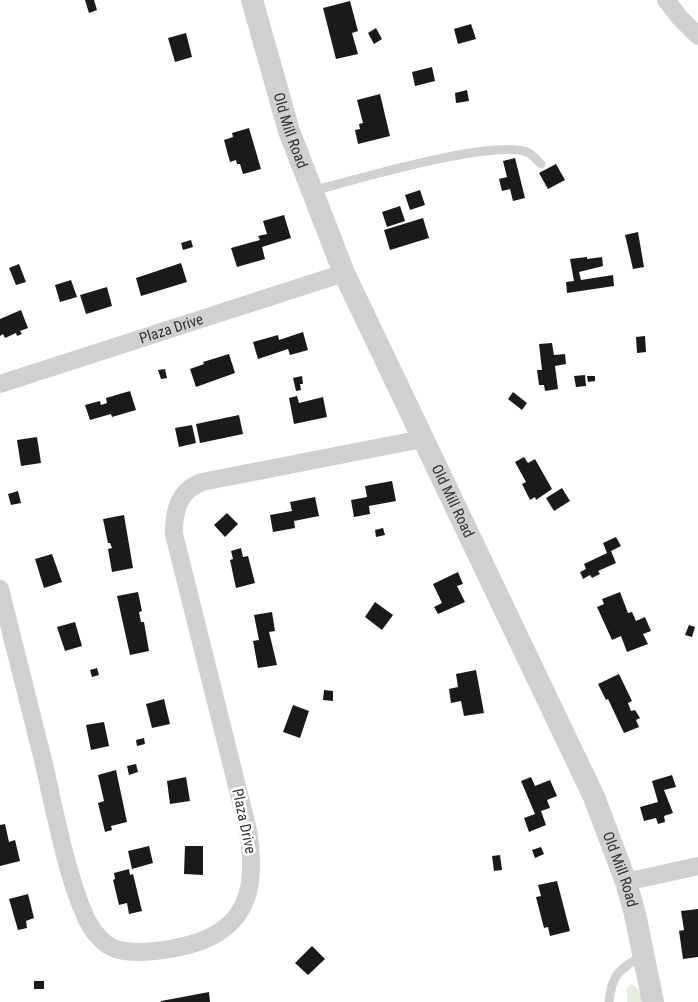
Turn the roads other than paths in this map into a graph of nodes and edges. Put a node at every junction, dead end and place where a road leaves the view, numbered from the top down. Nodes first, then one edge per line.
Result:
1 (252, 0) edge
2 (666, 0) edge
3 (698, 36) edge
4 (541, 164) dead end
5 (311, 192) junction
6 (344, 273) junction
7 (0, 384) edge
8 (422, 439) junction
9 (0, 589) edge
10 (698, 866) edge
11 (626, 882) junction
12 (644, 954) junction
13 (609, 1002) edge
14 (653, 1002) edge

1 - 5 street, Old Mill Road
2 - 3 street
4 - 5 lane
5 - 6 street, Old Mill Road
6 - 7 street, Plaza Drive
6 - 8 street, Old Mill Road
8 - 9 street, Plaza Drive
8 - 11 street, Old Mill Road
10 - 11 street
11 - 12 street, Old Mill Road
12 - 13 lane
12 - 14 street, Old Mill Road

